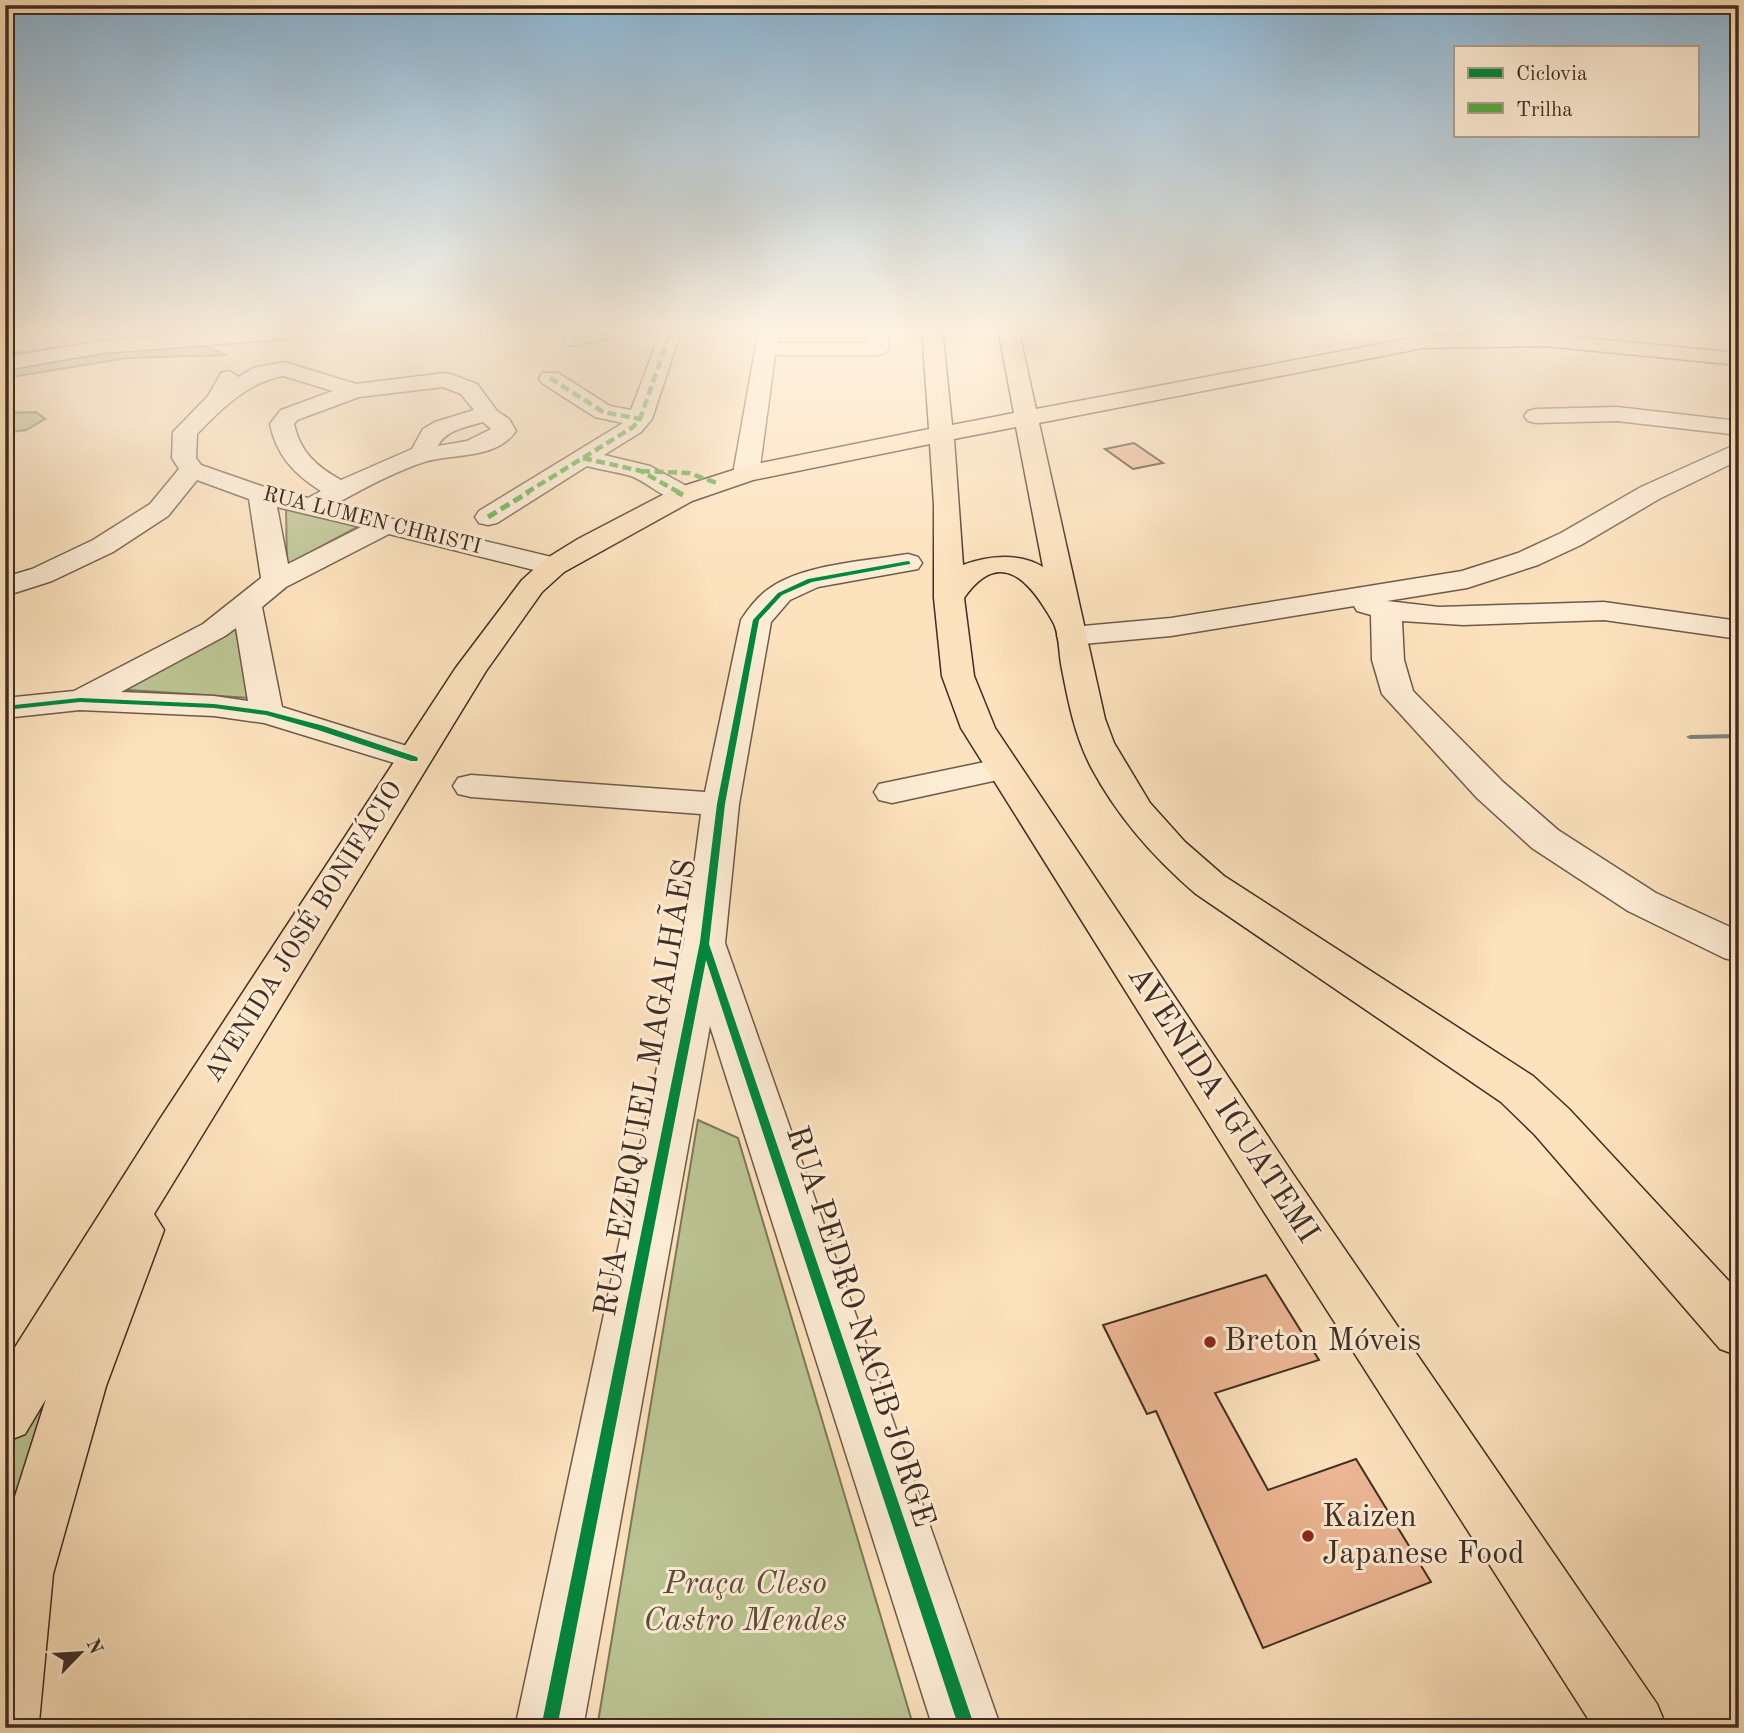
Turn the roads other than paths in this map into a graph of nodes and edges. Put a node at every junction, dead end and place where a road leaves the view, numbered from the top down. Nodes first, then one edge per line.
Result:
1 (1024, 408) edge
2 (208, 409) edge
3 (306, 409) edge
4 (485, 409) edge
5 (598, 409) edge
6 (644, 409) edge
7 (756, 409) edge
8 (938, 409) edge
9 (1023, 409) edge
10 (1536, 416) dead end
11 (640, 419) junction
12 (1739, 428) edge
13 (1739, 450) edge
14 (854, 451) junction
15 (583, 458) junction
16 (943, 470) junction
17 (640, 471) junction
18 (746, 474) junction
19 (186, 477) junction
20 (717, 483) junction
21 (341, 490) junction
22 (261, 495) junction
23 (683, 495) junction
24 (312, 507) junction
25 (488, 517) dead end
26 (1047, 517) junction
27 (386, 525) junction
28 (908, 563) dead end
29 (554, 566) junction
30 (276, 581) junction
31 (5, 587) edge
32 (949, 598) junction
33 (1350, 600) junction
34 (247, 606) junction
35 (1386, 611) junction
36 (1739, 630) edge
37 (1071, 634) junction
38 (80, 700) junction
39 (5, 708) edge
40 (267, 713) junction
41 (414, 759) junction
42 (1004, 769) junction
43 (471, 786) dead end
44 (892, 792) dead end
45 (721, 804) junction
46 (705, 942) junction
47 (1739, 948) edge
48 (175, 1136) junction
49 (1731, 1314) edge
50 (5, 1415) edge
51 (5, 1722) edge
52 (549, 1728) edge
53 (967, 1728) edge
54 (1633, 1728) edge

1 - 26 main road
2 - 19 street
3 - 21 street
4 - 21 street
5 - 11 street
6 - 11 street
7 - 18 street
8 - 16 main road, AVENIDA IGUATEMI
9 - 16 main road, AVENIDA JOSÉ BONIFÁCIO
10 - 12 street
11 - 15 street
13 - 33 street
14 - 16 main road, AVENIDA JOSÉ BONIFÁCIO
14 - 16 main road
14 - 18 main road, AVENIDA JOSÉ BONIFÁCIO
15 - 17 street
15 - 25 street
16 - 26 main road
16 - 32 main road, AVENIDA IGUATEMI
17 - 20 street
17 - 23 street
18 - 20 main road, AVENIDA JOSÉ BONIFÁCIO
19 - 22 street, RUA LUMEN CHRISTI
19 - 31 street
20 - 23 main road, AVENIDA JOSÉ BONIFÁCIO
21 - 24 street
22 - 24 street, RUA LUMEN CHRISTI
22 - 30 street
23 - 29 main road, AVENIDA JOSÉ BONIFÁCIO
24 - 27 street, RUA LUMEN CHRISTI
26 - 37 main road
27 - 29 street, RUA LUMEN CHRISTI
27 - 30 street
28 - 45 street, RUA EZEQUIEL MAGALHÃES
29 - 41 main road, AVENIDA JOSÉ BONIFÁCIO
30 - 34 street
32 - 37 main road
32 - 42 main road, AVENIDA IGUATEMI
33 - 35 street
33 - 37 street
34 - 38 street
34 - 40 street
35 - 36 street
35 - 47 street
37 - 49 main road
38 - 39 street
38 - 40 street
40 - 41 street
41 - 48 main road, AVENIDA JOSÉ BONIFÁCIO
42 - 44 street
42 - 54 main road, AVENIDA IGUATEMI
43 - 45 street
45 - 46 street, RUA EZEQUIEL MAGALHÃES
46 - 52 street, RUA EZEQUIEL MAGALHÃES
46 - 53 street, RUA PEDRO NACIB JORGE
48 - 50 main road, AVENIDA JOSÉ BONIFÁCIO
48 - 51 main road

